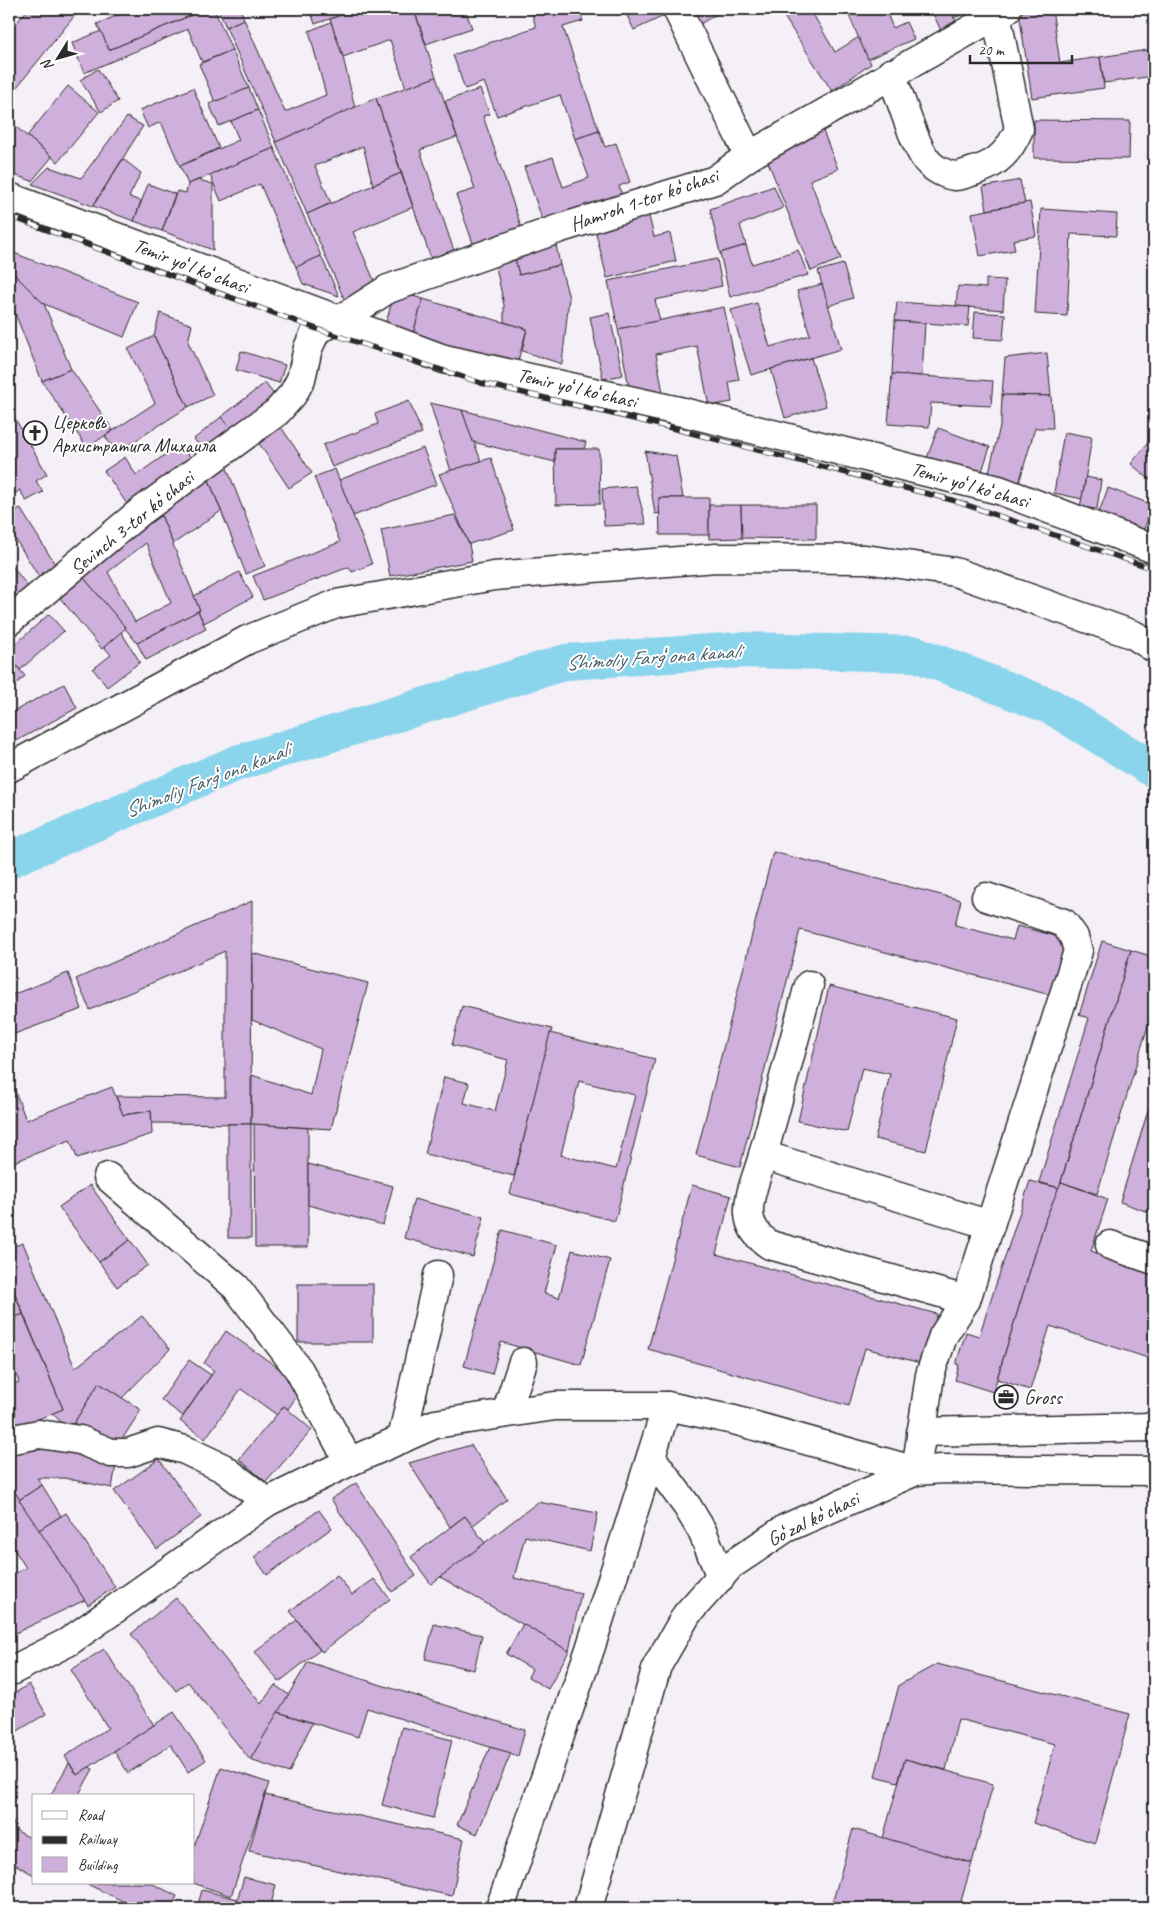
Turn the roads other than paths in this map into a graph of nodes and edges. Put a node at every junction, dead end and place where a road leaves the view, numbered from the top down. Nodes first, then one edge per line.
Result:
1 (677, 9) edge
2 (1001, 11) edge
3 (891, 73) junction
4 (748, 156) junction
5 (9, 197) edge
6 (328, 325) junction
7 (1154, 548) edge
8 (9, 621) edge
9 (1154, 648) edge
10 (9, 768) edge
11 (986, 897) dead end
12 (809, 985) dead end
13 (763, 1155) junction
14 (108, 1177) dead end
15 (990, 1225) junction
16 (1110, 1245) dead end
17 (1154, 1260) edge
18 (438, 1275) dead end
19 (966, 1300) junction
20 (523, 1362) dead end
21 (667, 1406) junction
22 (506, 1413) junction
23 (1154, 1427) edge
24 (921, 1432) junction
25 (402, 1439) junction
26 (9, 1440) edge
27 (651, 1457) junction
28 (349, 1462) junction
29 (1154, 1470) edge
30 (916, 1471) junction
31 (268, 1502) junction
32 (721, 1577) junction
33 (9, 1672) edge
34 (500, 1908) edge
35 (588, 1908) edge

1 - 4 street
2 - 3 street, Hamroh 1-tor koʻchasi
2 - 3 street
3 - 4 street, Hamroh 1-tor koʻchasi
4 - 6 street, Hamroh 1-tor koʻchasi
5 - 6 street, Temir yoʻl koʻchasi
6 - 7 street, Temir yoʻl koʻchasi
6 - 8 street, Sevinch 3-tor koʻchasi
9 - 10 street
11 - 15 street
12 - 13 street
13 - 15 street
13 - 19 street
14 - 28 street
15 - 19 street
16 - 17 street
18 - 25 street
19 - 24 street
20 - 22 street
21 - 22 street
21 - 27 street
21 - 30 street
22 - 25 street
23 - 24 street
24 - 30 street
25 - 28 street
26 - 31 street
27 - 32 street
27 - 34 street
28 - 31 street
29 - 30 street, Goʻzal koʻchasi
30 - 32 street, Goʻzal koʻchasi
31 - 33 street
32 - 35 street, Goʻzal koʻchasi

